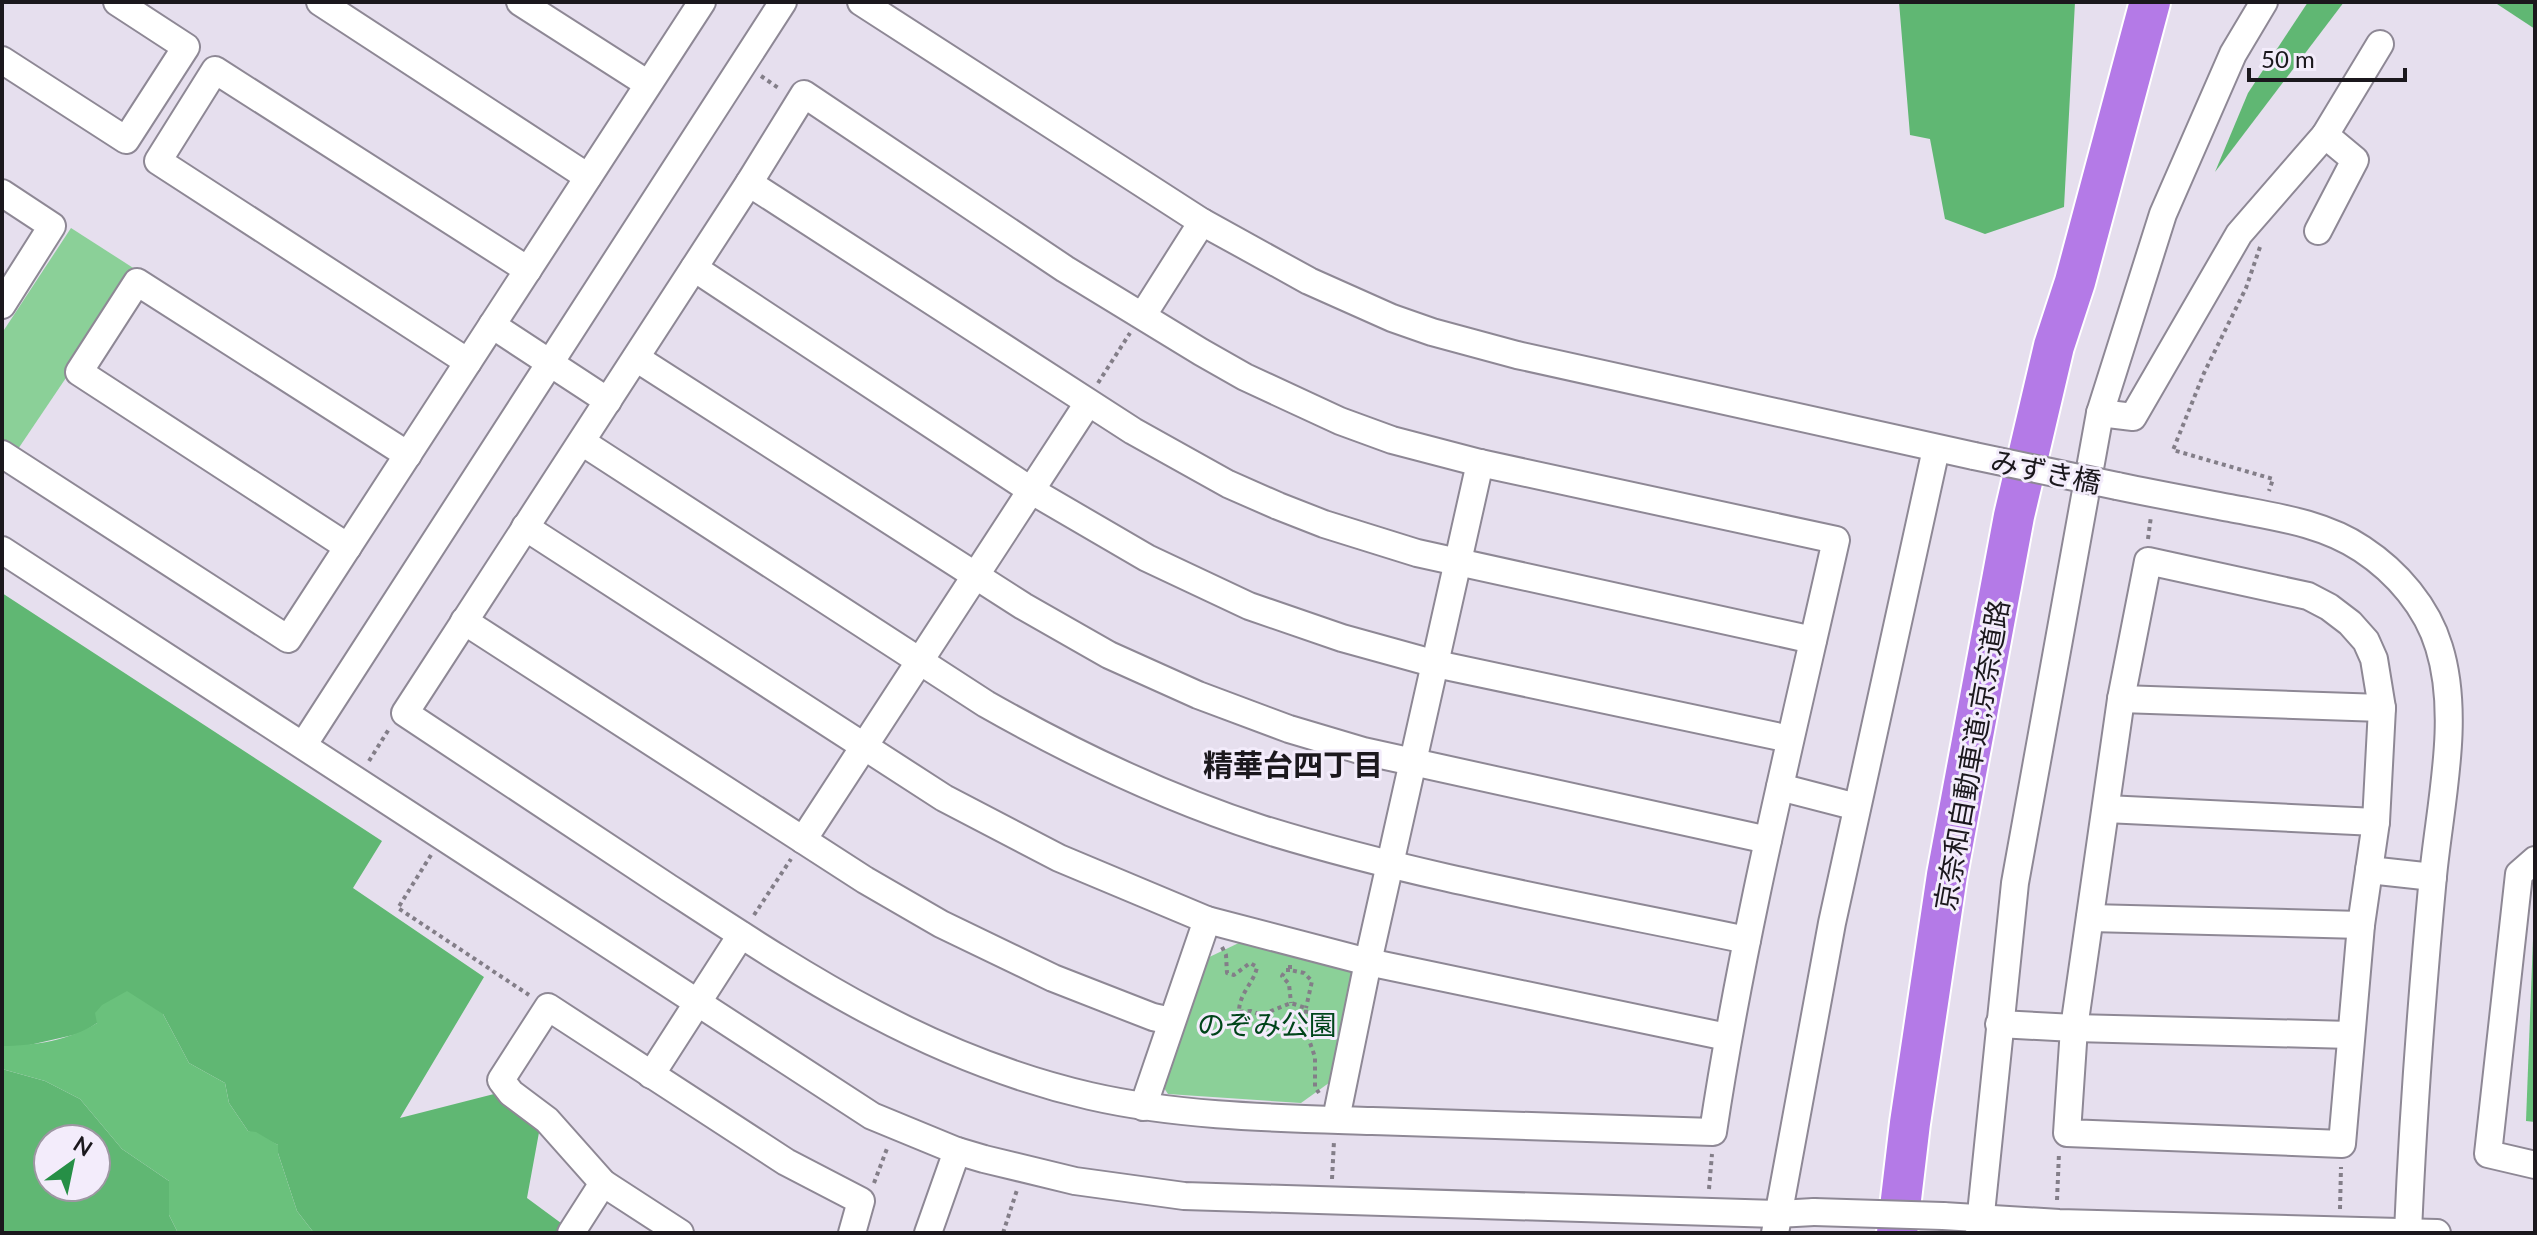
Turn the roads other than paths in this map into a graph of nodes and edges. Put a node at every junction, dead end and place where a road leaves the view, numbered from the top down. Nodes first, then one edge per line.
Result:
1 (117, 2) edge
2 (320, 2) edge
3 (520, 2) edge
4 (702, 2) edge
5 (783, 2) edge
6 (861, 2) edge
7 (2264, 2) edge
8 (2148, 8) edge
9 (2380, 44) dead end
10 (2, 60) edge
11 (648, 84) junction
12 (2325, 135) junction
13 (126, 140) junction
14 (158, 161) junction
15 (588, 177) junction
16 (749, 183) junction
17 (2, 193) edge
18 (1202, 222) junction
19 (2318, 231) dead end
20 (694, 268) junction
21 (528, 270) junction
22 (2075, 282) junction
23 (2, 305) edge
24 (1143, 315) junction
25 (492, 325) junction
26 (636, 358) junction
27 (468, 362) junction
28 (550, 363) junction
29 (608, 401) junction
30 (1088, 403) junction
31 (2100, 413) junction
32 (582, 442) junction
33 (1936, 449) junction
34 (2, 454) edge
35 (408, 455) junction
36 (1480, 463) junction
37 (1032, 491) junction
38 (525, 527) junction
39 (348, 547) junction
40 (2, 550) edge
41 (1458, 560) junction
42 (976, 576) junction
43 (464, 621) junction
44 (1813, 640) junction
45 (920, 663) junction
46 (1436, 664) junction
47 (2121, 699) junction
48 (2382, 708) junction
49 (1790, 739) junction
50 (304, 744) junction
51 (864, 747) junction
52 (1413, 760) junction
53 (1780, 787) junction
54 (1857, 807) junction
55 (2106, 809) junction
56 (2376, 822) junction
57 (803, 840) junction
58 (1768, 840) junction
59 (2535, 860) edge
60 (1391, 864) junction
61 (2369, 870) junction
62 (1947, 875) junction
63 (2433, 877) junction
64 (2090, 918) junction
65 (1207, 920) junction
66 (2361, 925) junction
67 (741, 935) junction
68 (1747, 940) junction
69 (1368, 962) junction
70 (699, 1002) junction
71 (1171, 1021) junction
72 (1999, 1024) junction
73 (2074, 1028) junction
74 (2351, 1035) junction
75 (1727, 1037) junction
76 (651, 1075) junction
77 (1143, 1107) junction
78 (1336, 1119) junction
79 (957, 1151) junction
80 (2535, 1165) edge
81 (603, 1183) junction
82 (1776, 1224) edge
83 (1927, 1225) edge
84 (1980, 1226) edge
85 (2408, 1232) edge
86 (571, 1233) edge
87 (680, 1233) edge
88 (852, 1233) edge
89 (928, 1233) edge
90 (1867, 1233) edge
91 (1897, 1233) edge
92 (2437, 1233) edge

1 - 13 street
2 - 15 street
3 - 11 street
4 - 11 street
5 - 28 street
6 - 18 street, みずき橋
7 - 31 street
8 - 22 highway, 京奈和自動車道;京奈道路
9 - 12 street
10 - 13 street
11 - 15 street
12 - 19 street
12 - 31 street
13 - 14 street
14 - 21 street
14 - 27 street
15 - 21 street
16 - 20 street
16 - 24 street
16 - 30 street
17 - 23 street
18 - 24 street
18 - 33 street, みずき橋
20 - 26 street
20 - 37 street
21 - 25 street
22 - 62 highway, 京奈和自動車道;京奈道路
22 - 83 highway, 京奈和自動車道;京奈道路
24 - 36 street
25 - 27 street
25 - 28 street
26 - 29 street
26 - 42 street
27 - 35 street
28 - 29 street
28 - 50 street
29 - 32 street
30 - 37 street
30 - 41 street
31 - 72 street
32 - 38 street
32 - 45 street
33 - 54 street
33 - 63 street, みずき橋, bridge
34 - 39 street
35 - 39 street
35 - 39 street
36 - 41 street
36 - 44 street
37 - 42 street
37 - 46 street
38 - 43 street
38 - 51 street
40 - 50 street
41 - 44 street
41 - 46 street
42 - 45 street
42 - 52 street
43 - 57 street
43 - 67 street
44 - 49 street
45 - 51 street
45 - 60 street
46 - 49 street
46 - 52 street
47 - 48 street
47 - 48 street
47 - 55 street
48 - 56 street
49 - 53 street
50 - 70 street
51 - 57 street
51 - 65 street
52 - 58 street
52 - 60 street
53 - 54 street
53 - 58 street
54 - 82 street
55 - 56 street
55 - 64 street
56 - 61 street
57 - 71 street
58 - 68 street
59 - 80 street
60 - 68 street
60 - 69 street
61 - 63 street
61 - 66 street
62 - 90 highway
62 - 91 highway, 京奈和自動車道;京奈道路
63 - 85 street, みずき橋
64 - 66 street
64 - 73 street
65 - 69 street
65 - 71 street
66 - 74 street
67 - 70 street
67 - 77 street
68 - 75 street
69 - 75 street
69 - 78 street
70 - 76 street
70 - 79 street
71 - 77 street
72 - 73 street
72 - 84 street
73 - 74 street
73 - 74 street
75 - 78 street
76 - 81 street
76 - 88 street
77 - 78 street
79 - 82 street
79 - 89 street
81 - 86 street
81 - 87 street
82 - 83 street, bridge
83 - 84 street
84 - 85 street
85 - 92 street

